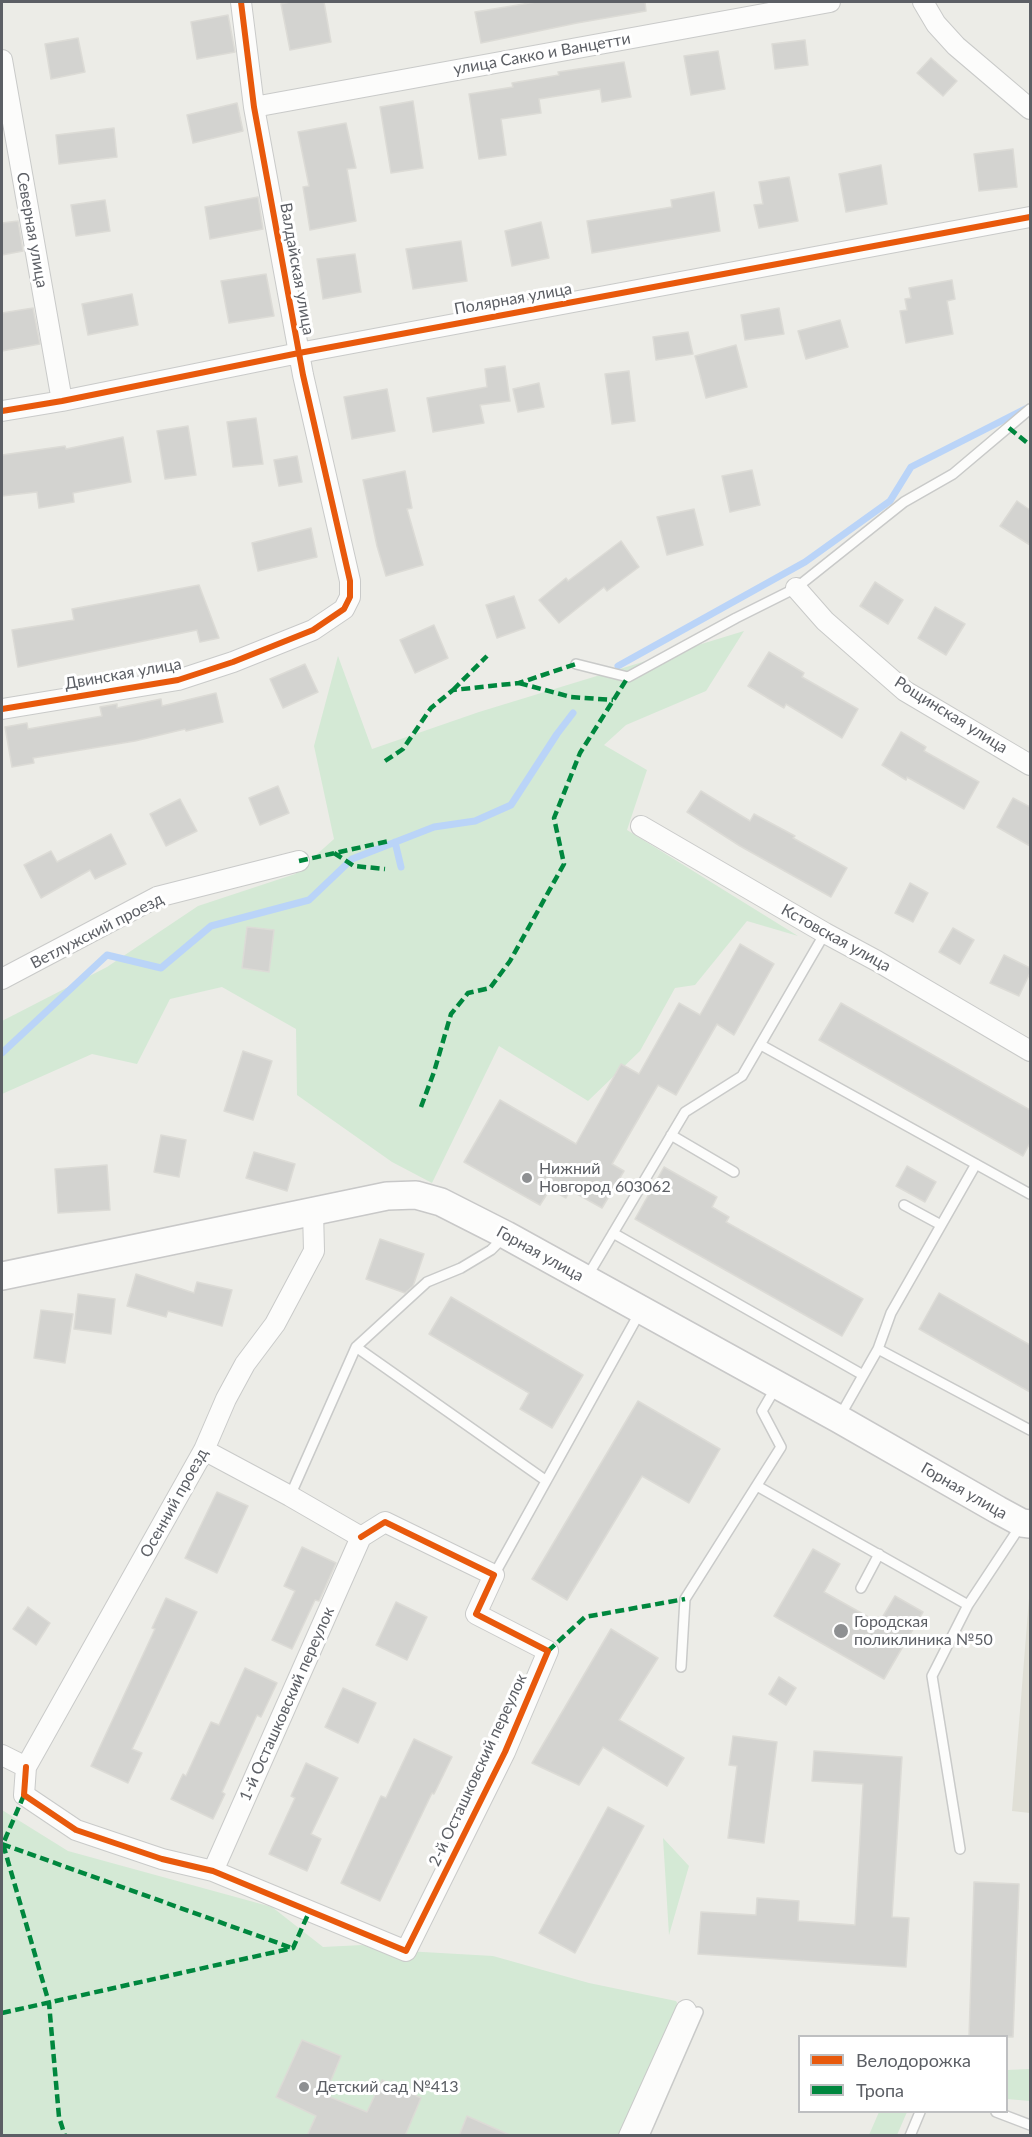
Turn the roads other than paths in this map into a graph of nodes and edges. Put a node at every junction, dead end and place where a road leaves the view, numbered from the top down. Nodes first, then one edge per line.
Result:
1 (241, 2) edge
2 (830, 2) edge
3 (923, 2) edge
4 (2, 60) edge
5 (254, 107) junction
6 (1030, 109) edge
7 (1030, 217) edge
8 (299, 353) junction
9 (62, 401) junction
10 (1030, 409) edge
11 (2, 411) edge
12 (796, 588) junction
13 (344, 609) joint
14 (576, 664) dead end
15 (2, 709) edge
16 (1030, 765) edge
17 (641, 826) dead end
18 (299, 861) dead end
19 (825, 933) junction
20 (2, 979) edge
21 (761, 1045) junction
22 (1030, 1051) edge
23 (671, 1135) junction
24 (976, 1164) junction
25 (734, 1172) dead end
26 (1030, 1194) edge
27 (904, 1204) dead end
28 (314, 1210) junction
29 (941, 1225) junction
30 (613, 1233) junction
31 (506, 1235) junction
32 (2, 1276) edge
33 (586, 1280) junction
34 (641, 1310) junction
35 (356, 1347) junction
36 (878, 1349) junction
37 (863, 1375) junction
38 (778, 1385) junction
39 (839, 1419) junction
40 (1030, 1430) edge
41 (204, 1450) junction
42 (545, 1480) junction
43 (757, 1486) junction
44 (290, 1496) junction
45 (1026, 1524) edge
46 (361, 1537) junction
47 (879, 1554) junction
48 (494, 1575) junction
49 (861, 1588) dead end
50 (968, 1605) junction
51 (681, 1667) dead end
52 (2, 1755) edge
53 (26, 1767) junction
54 (960, 1849) dead end
55 (213, 1871) junction
56 (692, 2011) joint
57 (920, 2113) edge
58 (999, 2113) edge
59 (1030, 2125) edge
60 (629, 2136) edge
61 (644, 2136) edge
62 (910, 2136) edge

1 - 5 street, Валдайская улица
2 - 5 street, улица Сакко и Ванцетти
3 - 6 street
4 - 9 street, Северная улица
5 - 8 street, Валдайская улица
7 - 8 street, Полярная улица
8 - 9 street, Полярная улица
8 - 13 street, Валдайская улица
9 - 11 street, Полярная улица
10 - 12 lane
12 - 14 lane
12 - 16 street, Рощинская улица
13 - 15 street, Двинская улица
17 - 19 street, Кстовская улица
18 - 20 street, Ветлужский проезд
19 - 21 lane
19 - 22 street, Кстовская улица
21 - 23 lane
21 - 24 lane
23 - 25 lane
23 - 30 lane
24 - 26 lane
24 - 29 lane
27 - 29 lane
28 - 31 main road, Горная улица
28 - 32 main road, Горная улица
28 - 41 street, Осенний проезд
29 - 36 lane
30 - 33 lane
30 - 37 lane
31 - 33 main road, Горная улица
31 - 35 lane
33 - 34 main road, Горная улица
34 - 38 main road, Горная улица
34 - 42 lane
35 - 42 lane
35 - 44 lane
36 - 37 lane
36 - 40 lane
37 - 39 lane
38 - 39 main road, Горная улица
38 - 43 lane
39 - 45 main road, Горная улица
41 - 44 street
41 - 53 street, Осенний проезд
42 - 48 lane
43 - 47 lane
43 - 51 lane
44 - 46 street
45 - 50 lane
46 - 48 street
46 - 55 street, 1-й Осташковский переулок
47 - 49 lane
47 - 50 lane
48 - 55 street, 2-й Осташковский переулок
50 - 54 lane
52 - 53 street
53 - 55 street
56 - 60 street
56 - 61 lane
57 - 62 lane
58 - 59 lane

